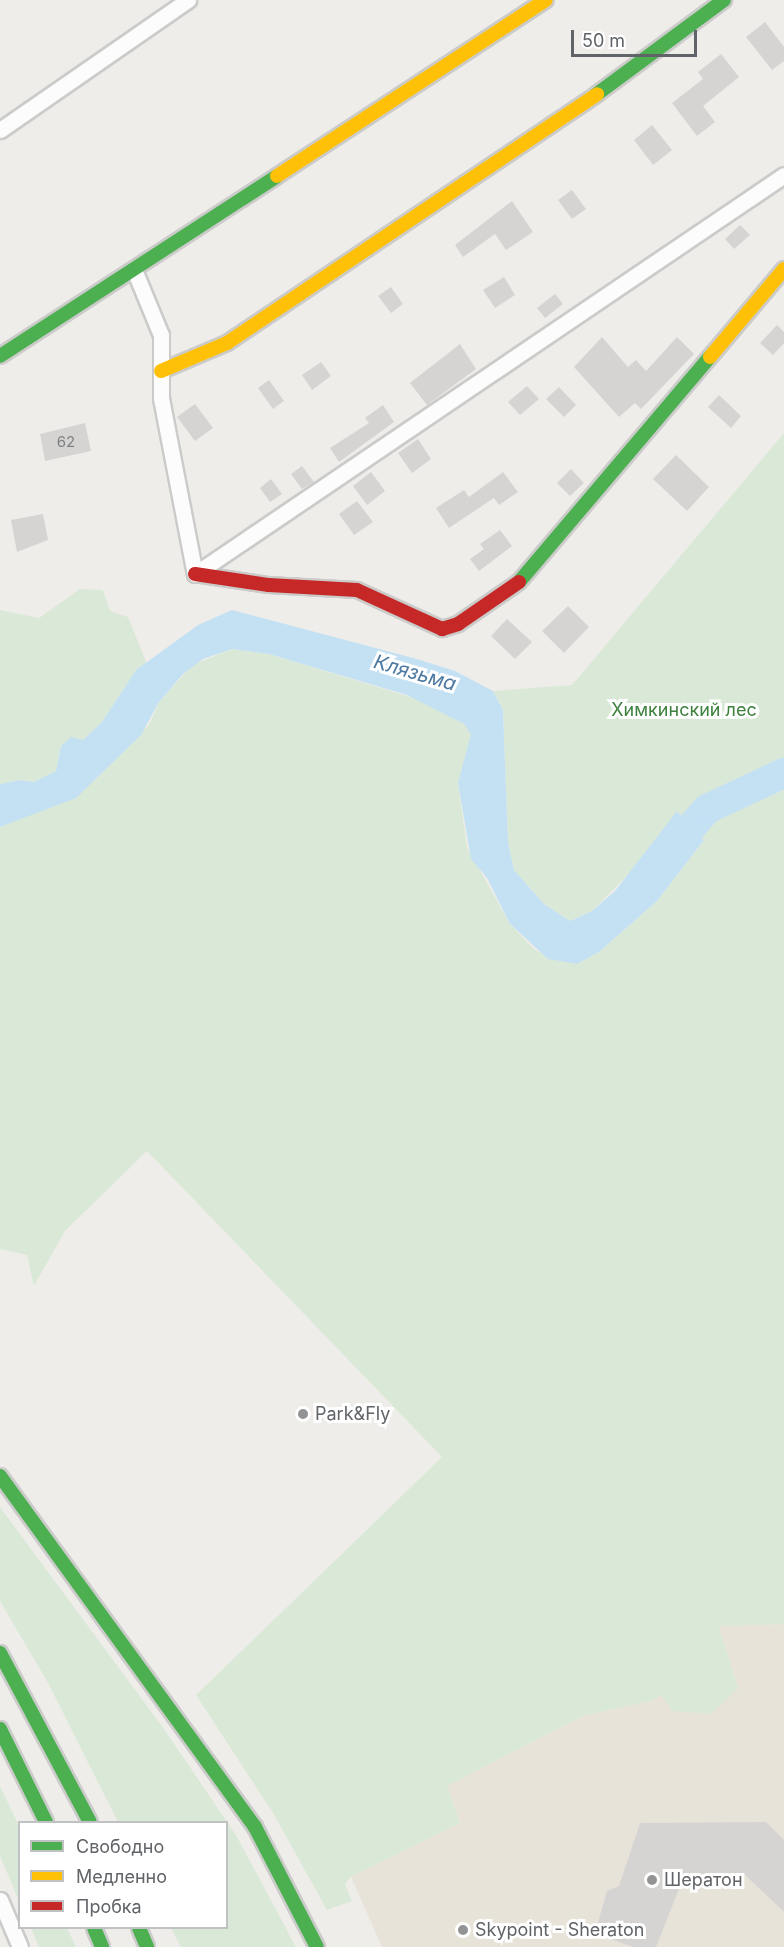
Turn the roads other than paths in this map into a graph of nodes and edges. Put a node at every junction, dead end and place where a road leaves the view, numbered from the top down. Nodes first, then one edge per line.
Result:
1 (188, 0) edge
2 (546, 0) edge
3 (724, 0) edge
4 (0, 130) edge
5 (784, 175) edge
6 (784, 269) edge
7 (135, 272) junction
8 (0, 356) edge
9 (161, 370) junction
10 (195, 574) junction
11 (0, 1476) edge
12 (0, 1653) edge
13 (0, 1729) edge
14 (46, 1821) edge
15 (89, 1821) edge
16 (0, 1900) edge
17 (94, 1929) edge
18 (139, 1929) edge
19 (20, 1947) edge
20 (102, 1947) edge
21 (147, 1947) edge
22 (317, 1947) edge

1 - 4 street
2 - 7 main road
3 - 9 main road
5 - 10 street
6 - 10 main road
7 - 8 main road
7 - 9 street
9 - 10 street
11 - 22 main road
12 - 15 main road
13 - 14 main road
16 - 19 street
17 - 20 main road
18 - 21 main road

